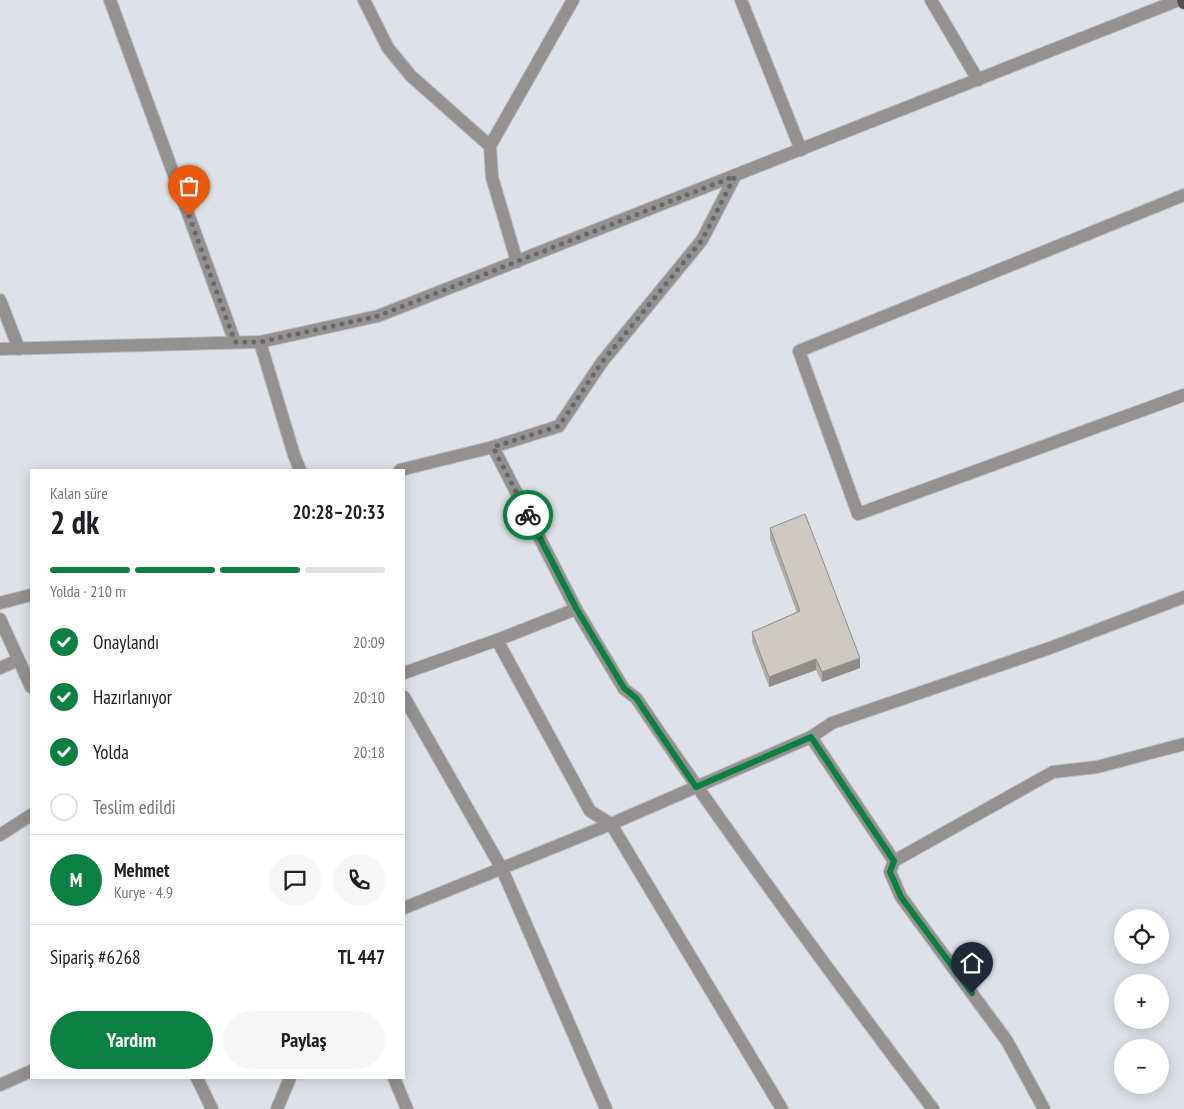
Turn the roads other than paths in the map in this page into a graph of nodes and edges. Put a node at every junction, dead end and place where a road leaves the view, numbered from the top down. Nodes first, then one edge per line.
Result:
1 (110, 0) edge
2 (364, 0) edge
3 (573, 0) edge
4 (741, 0) edge
5 (931, 0) edge
6 (1182, 1) edge
7 (978, 80) junction
8 (490, 146) junction
9 (801, 150) junction
10 (735, 176) junction
11 (1184, 194) edge
12 (517, 262) junction
13 (0, 300) edge
14 (235, 342) junction
15 (260, 342) junction
16 (0, 349) edge
17 (19, 349) junction
18 (1184, 395) edge
19 (493, 447) junction
20 (300, 469) edge
21 (404, 469) edge
22 (30, 595) edge
23 (1184, 596) edge
24 (0, 603) edge
25 (576, 608) junction
26 (0, 619) edge
27 (497, 640) junction
28 (18, 660) junction
29 (0, 668) edge
30 (405, 673) edge
31 (30, 685) edge
32 (405, 699) edge
33 (811, 737) junction
34 (1184, 744) edge
35 (696, 787) junction
36 (30, 816) edge
37 (611, 824) junction
38 (0, 835) edge
39 (894, 861) junction
40 (502, 869) junction
41 (405, 908) edge
42 (30, 1071) edge
43 (197, 1079) edge
44 (290, 1079) edge
45 (394, 1079) edge
46 (0, 1085) edge
47 (212, 1109) edge
48 (277, 1109) edge
49 (406, 1109) edge
50 (606, 1109) edge
51 (782, 1109) edge
52 (933, 1109) edge
53 (1044, 1109) edge

1 - 14 street
2 - 8 street
3 - 8 street
4 - 9 street
5 - 7 street
6 - 7 street
7 - 9 street
8 - 12 street
9 - 10 street
10 - 12 street
10 - 19 street
11 - 18 street
12 - 15 street
13 - 17 street
14 - 15 street
14 - 17 street
15 - 20 street
16 - 17 street
19 - 21 street
19 - 25 street
22 - 24 street
23 - 33 street
25 - 27 street
25 - 35 street
26 - 28 street
27 - 30 street
27 - 37 street
28 - 29 street
28 - 31 street
32 - 40 street
33 - 35 street
33 - 39 street
34 - 39 street
35 - 37 street
35 - 52 street
36 - 38 street
37 - 40 street
37 - 51 street
39 - 53 street
40 - 41 street
40 - 50 street
42 - 46 street
43 - 47 street
44 - 48 street
45 - 49 street

